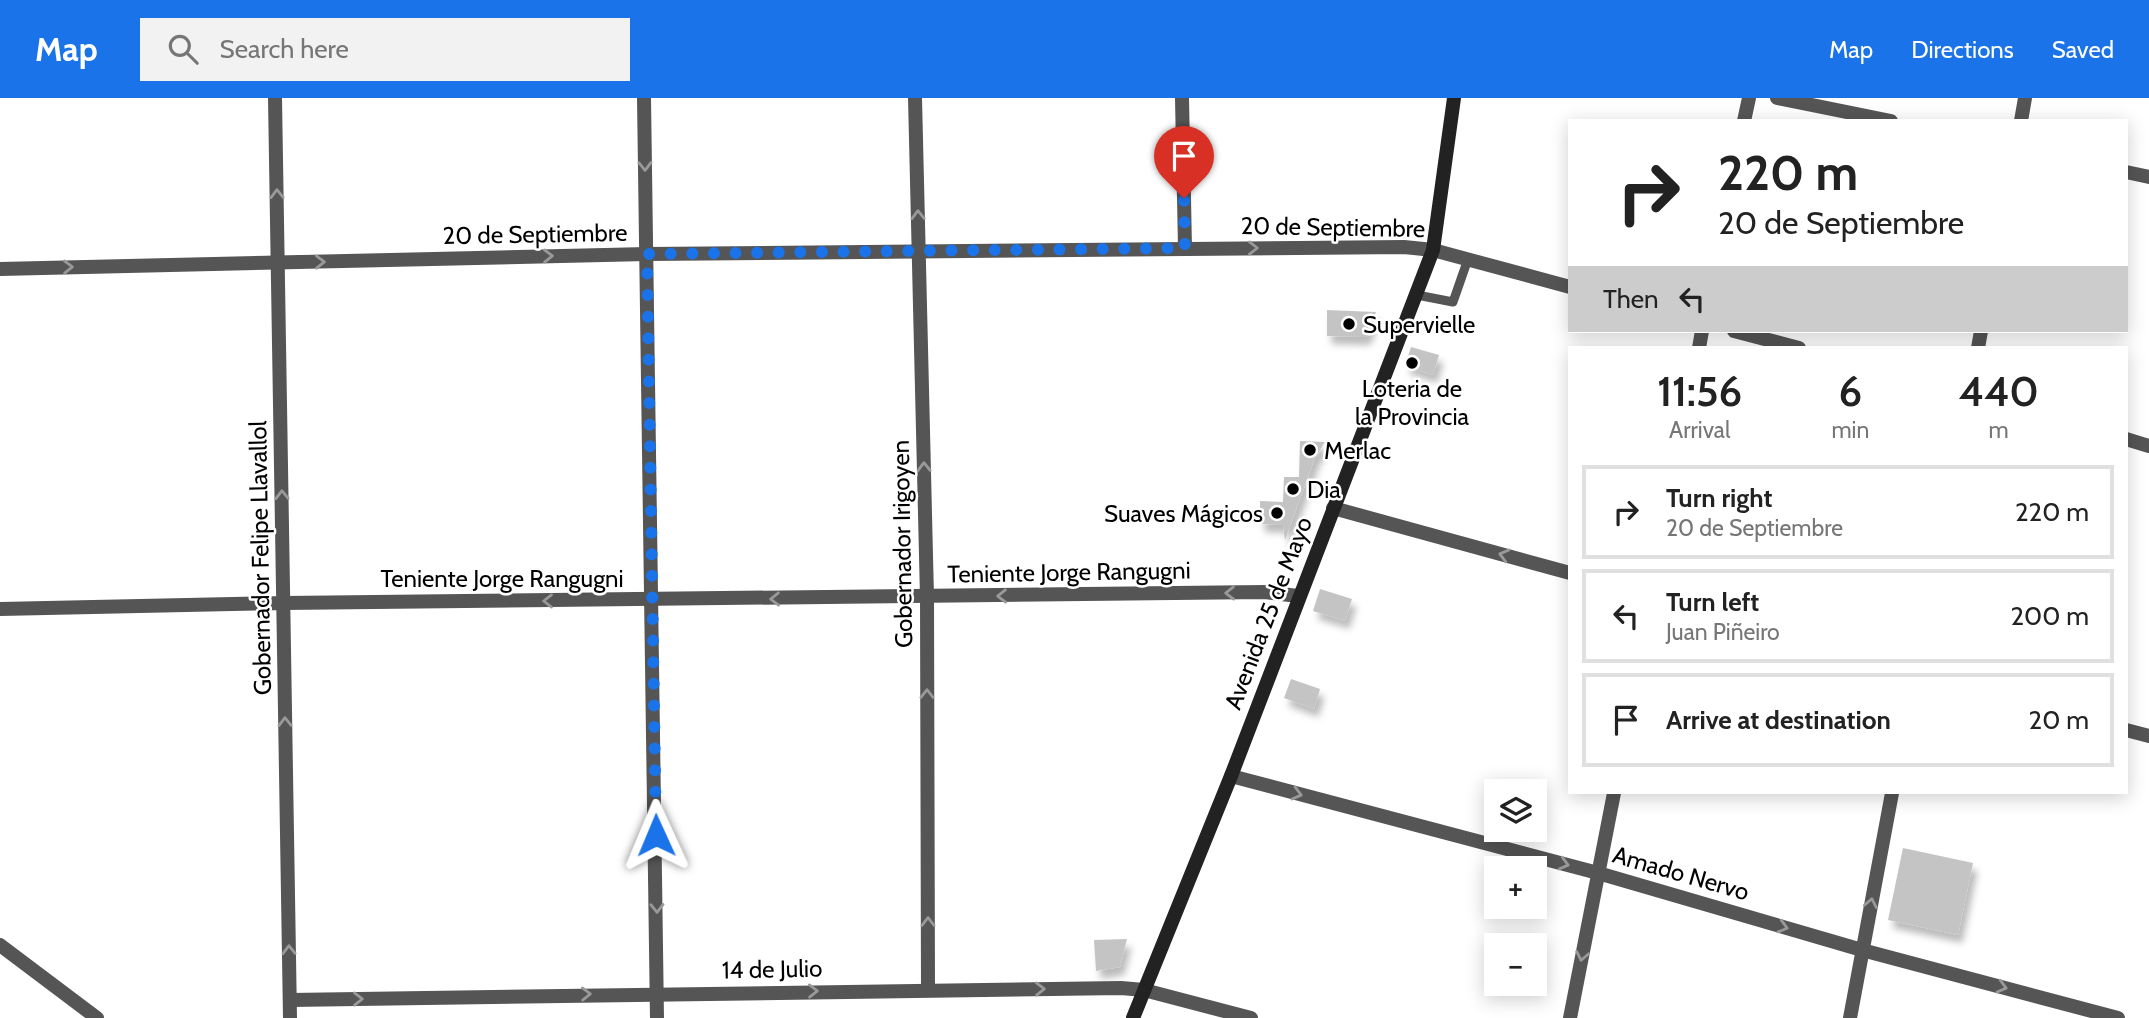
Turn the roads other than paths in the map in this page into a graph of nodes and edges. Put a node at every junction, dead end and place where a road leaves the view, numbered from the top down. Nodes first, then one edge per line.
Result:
1 (275, 98) edge
2 (644, 98) edge
3 (915, 98) edge
4 (1182, 98) edge
5 (1454, 98) edge
6 (1749, 98) edge
7 (1777, 98) edge
8 (2025, 98) edge
9 (1744, 119) edge
10 (1881, 119) edge
11 (2021, 119) edge
12 (2128, 172) edge
13 (2149, 177) edge
14 (1185, 248) junction
15 (1433, 250) junction
16 (919, 252) junction
17 (647, 254) junction
18 (1468, 259) junction
19 (278, 263) junction
20 (0, 269) edge
21 (1568, 286) edge
22 (1417, 295) junction
23 (1742, 333) edge
24 (1791, 346) edge
25 (2128, 440) edge
26 (2149, 446) edge
27 (1333, 508) junction
28 (1568, 572) edge
29 (1298, 596) junction
30 (927, 597) junction
31 (651, 600) junction
32 (284, 603) junction
33 (0, 609) edge
34 (2128, 731) edge
35 (2149, 736) edge
36 (1231, 776) junction
37 (1614, 794) edge
38 (1892, 794) edge
39 (1598, 873) junction
40 (0, 945) edge
41 (1862, 950) junction
42 (928, 990) junction
43 (1144, 990) junction
44 (659, 992) junction
45 (290, 1000) junction
46 (97, 1018) edge
47 (290, 1018) edge
48 (657, 1018) edge
49 (1133, 1018) edge
50 (1251, 1018) edge
51 (1570, 1018) edge
52 (1850, 1018) edge
53 (2118, 1018) edge

19 -> 1 street, Gobernador Felipe Llavallol
2 -> 17 street
16 -> 3 street, Gobernador Irigoyen
4 - 14 street
5 - 15 main road, Avenida 25 de Mayo
6 - 9 street
7 - 10 street
8 - 11 street
12 - 13 street
14 -> 15 street, 20 de Septiembre
14 - 16 street, 20 de Septiembre
15 - 18 street, 20 de Septiembre
15 - 22 main road, Avenida 25 de Mayo
16 - 17 street, 20 de Septiembre
30 -> 16 street, Gobernador Irigoyen
19 -> 17 street, 20 de Septiembre
17 - 31 street
18 - 21 street, 20 de Septiembre
18 - 22 lane
20 -> 19 street, 20 de Septiembre
32 -> 19 street, Gobernador Felipe Llavallol
22 - 27 main road, Avenida 25 de Mayo
23 - 24 street
25 - 26 street
28 -> 27 street
27 - 29 main road, Avenida 25 de Mayo
29 -> 30 street, Teniente Jorge Rangugni
29 - 36 main road, Avenida 25 de Mayo
30 -> 31 street, Teniente Jorge Rangugni
42 -> 30 street, Gobernador Irigoyen
31 -> 32 street, Teniente Jorge Rangugni
31 -> 44 street
32 - 33 street, Teniente Jorge Rangugni
45 -> 32 street, Gobernador Felipe Llavallol
34 - 35 street
36 -> 39 street, Amado Nervo
36 - 43 main road, Avenida 25 de Mayo
37 - 39 street
41 -> 38 street
39 -> 41 street, Amado Nervo
39 -> 51 street
40 - 46 street
41 - 52 street
41 -> 53 street, Amado Nervo
42 -> 43 street, 14 de Julio
44 -> 42 street, 14 de Julio
43 - 49 main road, Avenida 25 de Mayo
43 - 50 street, 14 de Julio
45 -> 44 street, 14 de Julio
44 - 48 street
45 - 47 street, Gobernador Felipe Llavallol

